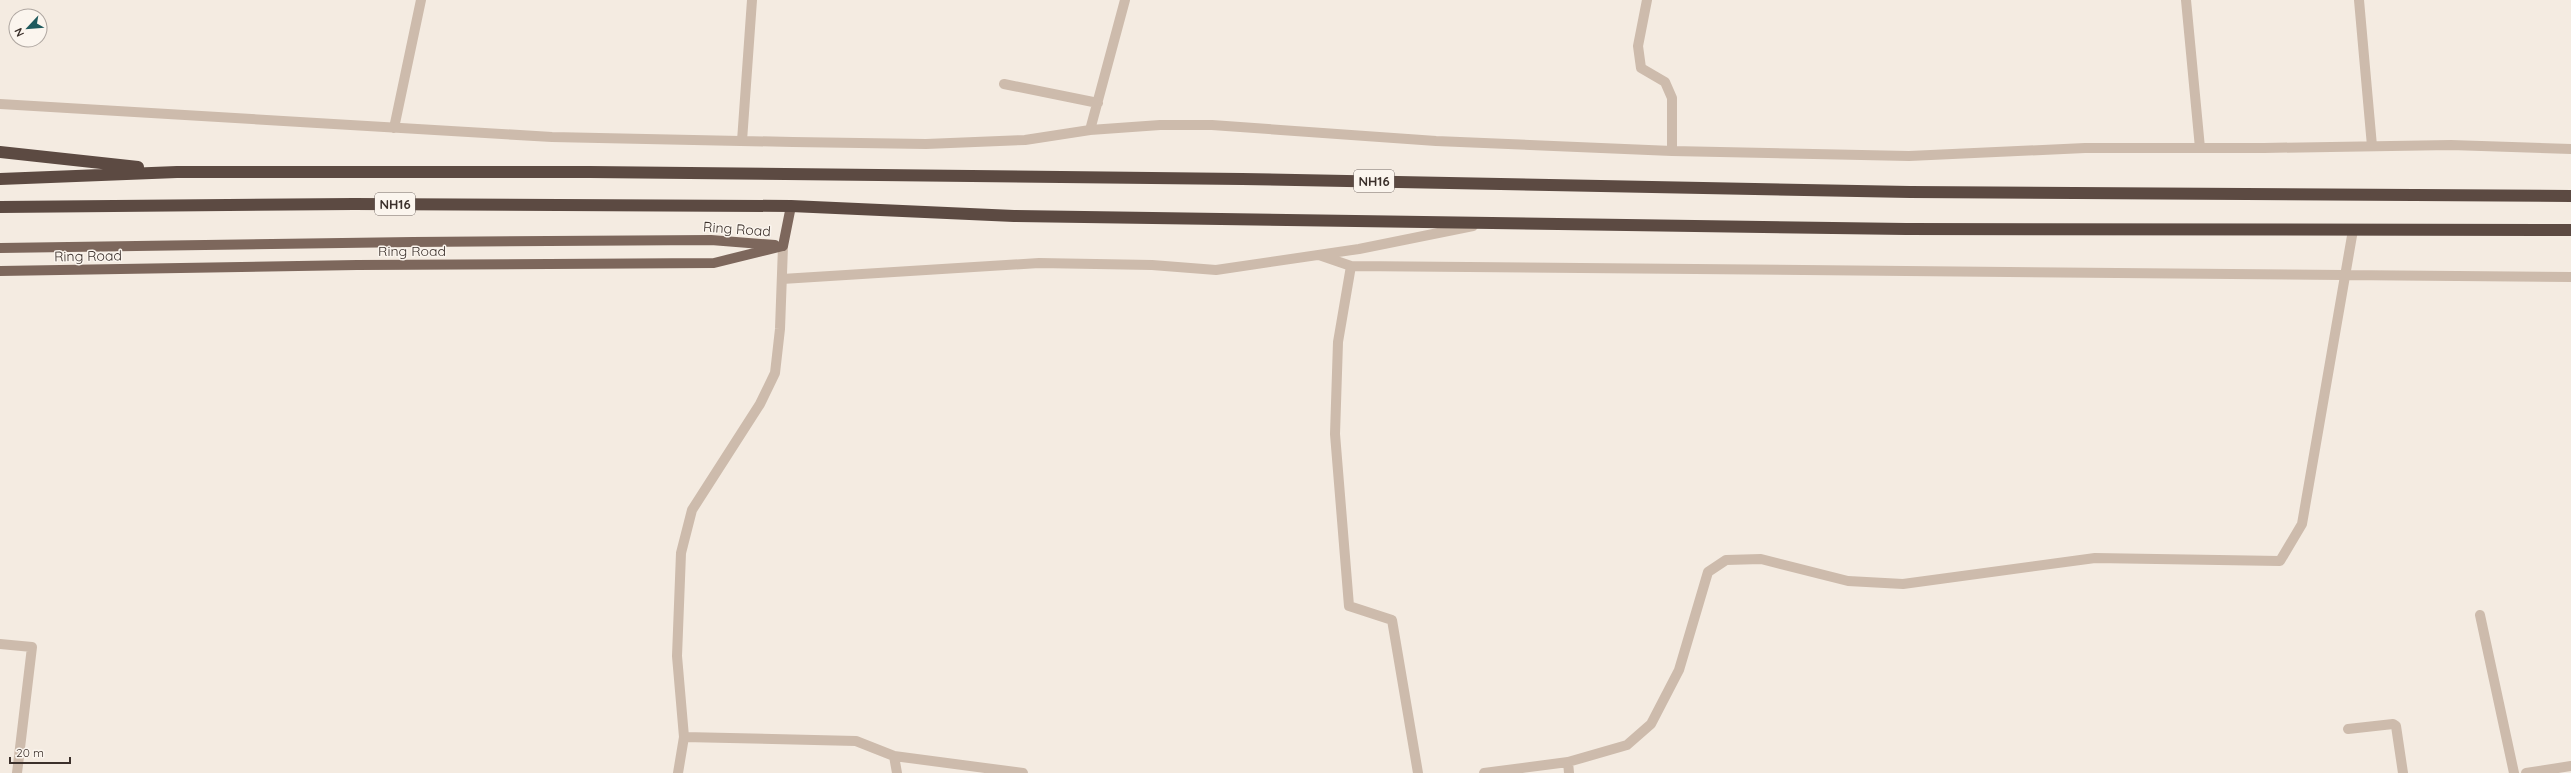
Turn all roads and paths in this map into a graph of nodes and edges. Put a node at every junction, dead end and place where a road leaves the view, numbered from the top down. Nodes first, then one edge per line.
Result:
1 (422, 0) edge
2 (752, 0) edge
3 (1125, 0) edge
4 (1647, 0) edge
5 (2186, 0) edge
6 (2359, 0) edge
7 (1004, 84) dead end
8 (1098, 103) junction
9 (0, 104) edge
10 (394, 128) junction
11 (1090, 130) junction
12 (742, 141) junction
13 (2372, 146) junction
14 (2200, 148) junction
15 (2571, 149) edge
16 (1672, 151) junction
17 (0, 152) edge
18 (177, 172) junction
19 (0, 179) edge
20 (2571, 196) edge
21 (791, 206) junction
22 (0, 207) edge
23 (1488, 223) junction
24 (2354, 230) junction
25 (2571, 230) edge
26 (783, 246) junction
27 (0, 248) edge
28 (1319, 255) junction
29 (1351, 266) junction
30 (0, 271) edge
31 (2346, 275) junction
32 (2571, 277) edge
33 (782, 279) junction
34 (2480, 615) dead end
35 (0, 644) edge
36 (2348, 729) dead end
37 (684, 737) junction
38 (894, 756) junction
39 (1568, 762) junction
40 (2571, 766) edge
41 (17, 773) edge
42 (678, 773) edge
43 (897, 773) edge
44 (1023, 773) edge
45 (1418, 773) edge
46 (1484, 773) edge
47 (1569, 773) edge
48 (2403, 773) edge
49 (2514, 773) edge
50 (2526, 773) edge

1 - 10 street
2 - 12 street
3 - 8 street
4 - 16 street
5 - 14 street
6 - 13 street
7 - 8 street
8 - 11 street
9 - 10 street
10 - 12 street
11 - 12 street
11 - 16 street
13 - 14 street
13 - 15 street
14 - 16 street
17 - 18 highway
18 - 19 highway, NH16
18 - 20 highway, NH16
21 - 22 highway, NH16
21 - 23 highway, NH16
21 - 26 main road
23 - 24 highway, NH16
23 - 28 street
24 - 25 highway, NH16
24 - 31 street
26 - 27 main road, Ring Road
26 - 30 main road, Ring Road
26 - 33 street
28 - 29 street
28 - 33 street
29 - 31 street
29 - 45 street
31 - 32 street
31 - 39 street
33 - 37 street
34 - 49 street
35 - 41 street
36 - 48 street
37 - 38 street
37 - 42 street
38 - 43 street
38 - 44 street
39 - 46 street
39 - 47 street
40 - 50 street

